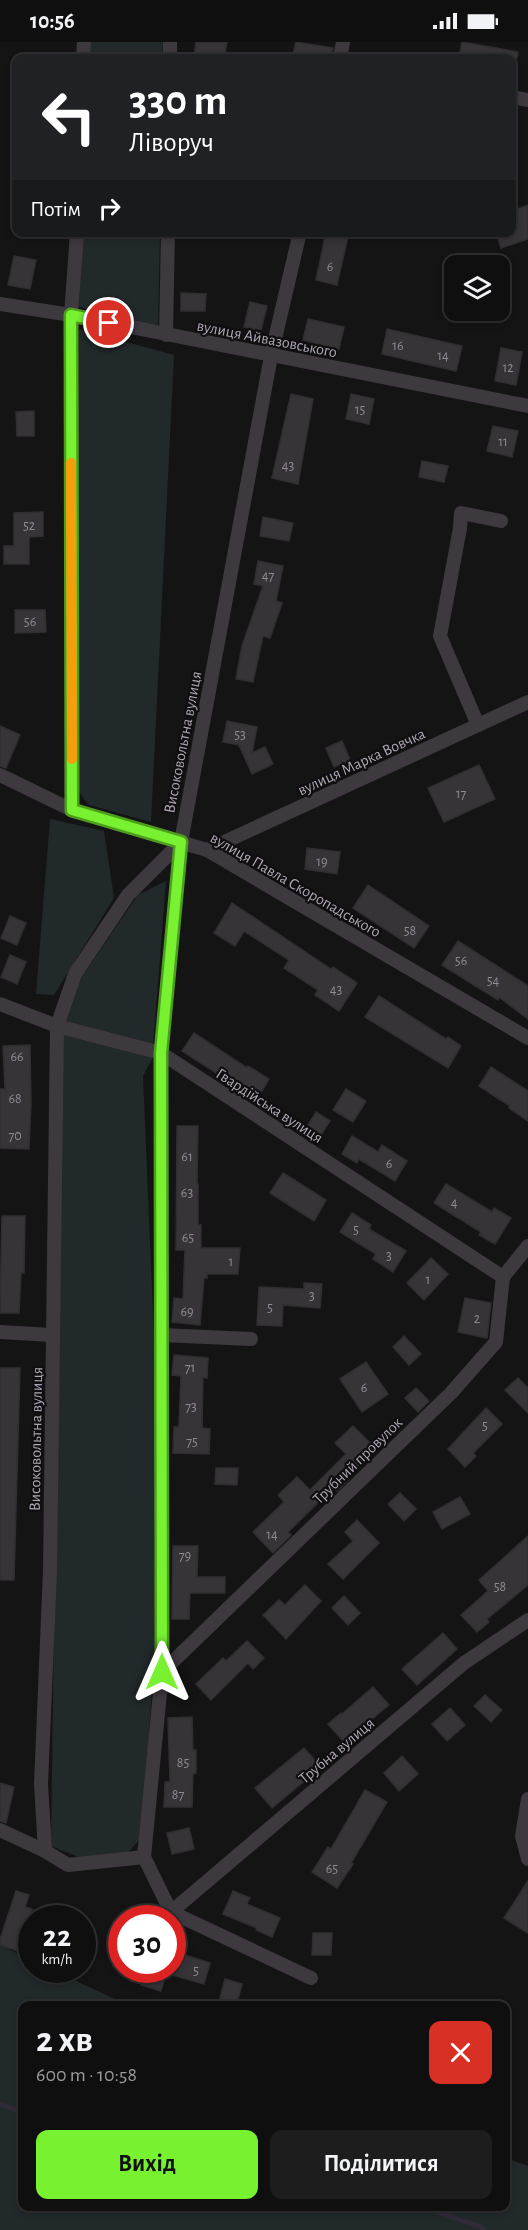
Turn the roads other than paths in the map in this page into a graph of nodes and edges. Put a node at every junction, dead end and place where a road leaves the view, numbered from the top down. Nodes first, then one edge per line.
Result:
1 (77, 237) edge
2 (168, 237) edge
3 (299, 237) edge
4 (0, 304) edge
5 (71, 315) junction
6 (166, 335) junction
7 (271, 356) junction
8 (528, 406) edge
9 (501, 521) dead end
10 (528, 702) edge
11 (478, 725) junction
12 (0, 775) edge
13 (72, 810) junction
14 (181, 842) junction
15 (207, 850) junction
16 (0, 1004) edge
17 (57, 1026) junction
18 (528, 1038) edge
19 (161, 1053) junction
20 (528, 1246) edge
21 (502, 1277) junction
22 (0, 1332) edge
23 (52, 1335) junction
24 (161, 1335) junction
25 (251, 1339) dead end
26 (528, 1620) edge
27 (162, 1672) junction
28 (528, 1799) edge
29 (0, 1830) edge
30 (45, 1851) junction
31 (144, 1857) junction
32 (528, 1860) edge
33 (168, 1905) edge
34 (179, 1905) edge
35 (186, 1919) edge
36 (311, 1978) dead end

1 - 5 street
2 - 6 street
3 - 7 street, Високовольтна вулиця
4 - 5 street, вулиця Айвазовського
5 - 6 street, вулиця Айвазовського
5 - 13 street
6 - 7 street, вулиця Айвазовського
7 - 8 street, вулиця Айвазовського
7 - 14 street, Високовольтна вулиця
9 - 11 street
10 - 11 street, вулиця Марка Вовчка
11 - 15 street, вулиця Марка Вовчка
12 - 13 street, вулиця Павла Скоропадського
13 - 14 street, вулиця Павла Скоропадського
14 - 15 street, вулиця Павла Скоропадського
14 - 17 street, Високовольтна вулиця
14 - 19 street, Високовольтна вулиця
15 - 18 street, вулиця Павла Скоропадського
16 - 17 street, Гвардійська вулиця
17 - 19 street, Гвардійська вулиця
17 - 23 street, Високовольтна вулиця
19 - 21 street, Гвардійська вулиця
19 - 24 street, Високовольтна вулиця
20 - 21 street
21 - 27 street, Трубний провулок
22 - 23 street
23 - 30 street, Високовольтна вулиця
24 - 25 street
24 - 27 street, Високовольтна вулиця
26 - 34 street, Трубна вулиця
27 - 31 street, Високовольтна вулиця
28 - 32 street
29 - 30 street
30 - 31 street
31 - 33 street
35 - 36 street

